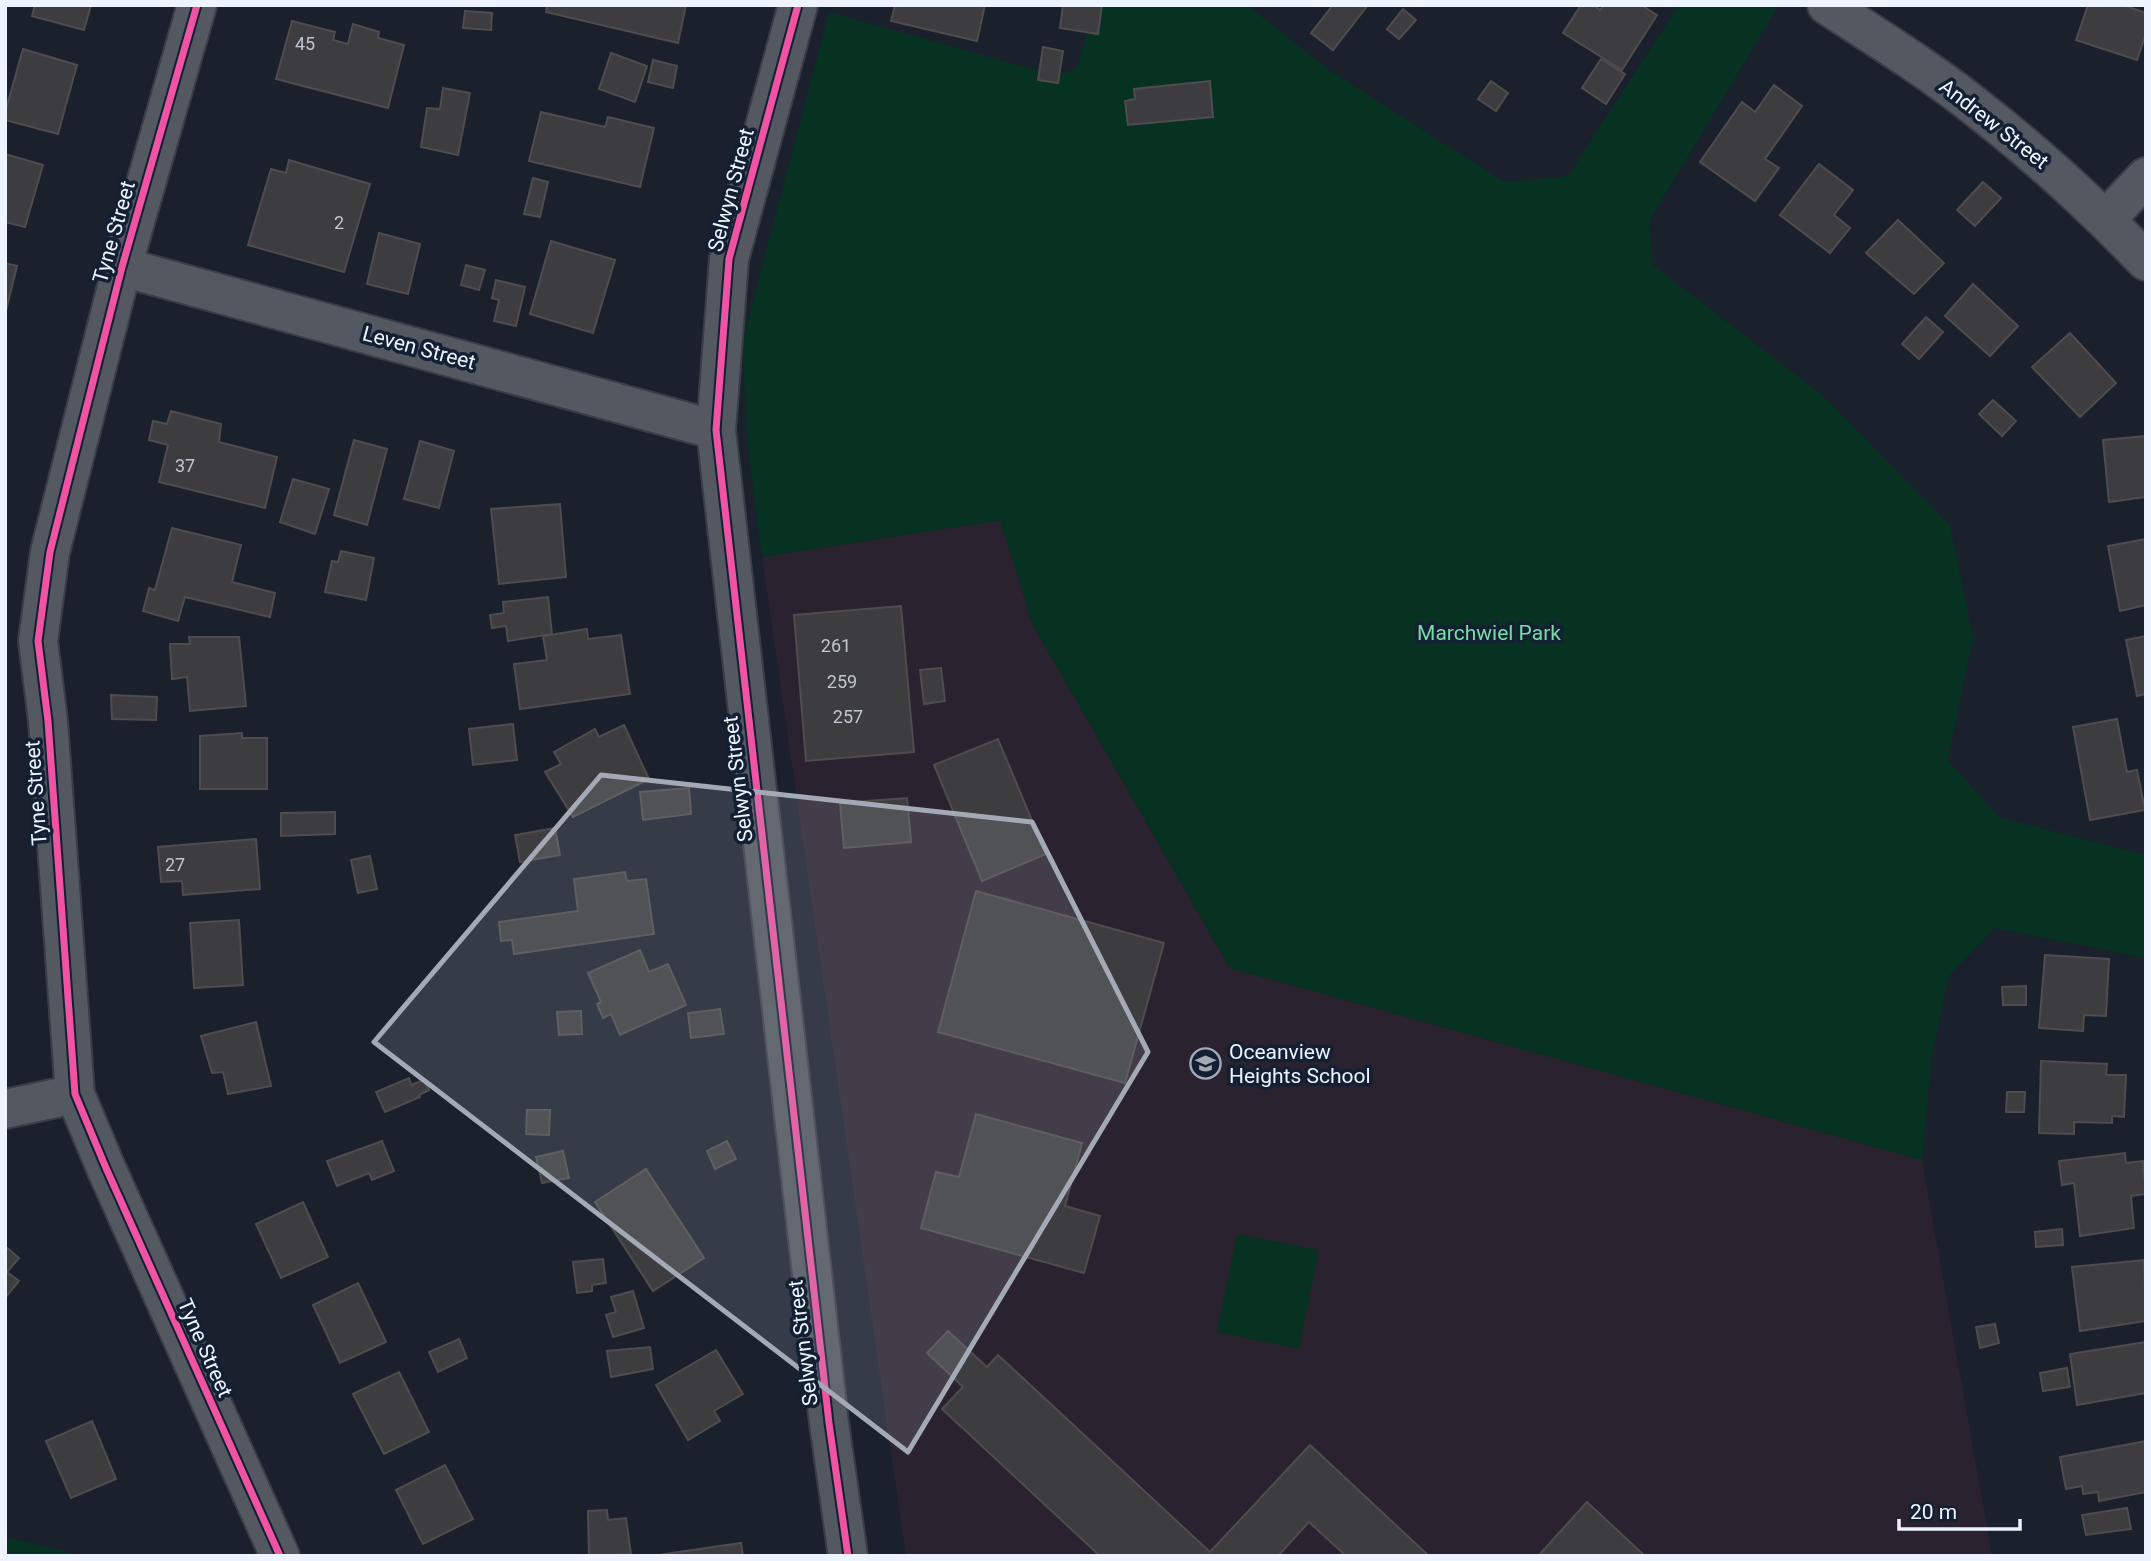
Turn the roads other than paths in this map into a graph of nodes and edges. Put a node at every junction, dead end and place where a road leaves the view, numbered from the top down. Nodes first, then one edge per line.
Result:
1 (197, 5) edge
2 (798, 5) edge
3 (1827, 5) edge
4 (2146, 177) edge
5 (2106, 219) junction
6 (2146, 261) edge
7 (122, 267) junction
8 (716, 430) junction
9 (75, 1094) junction
10 (5, 1109) edge
11 (281, 1556) edge
12 (848, 1556) edge

1 - 7 street, Tyne Street
2 - 8 street, Selwyn Street
3 - 5 street, Andrew Street
4 - 5 street
5 - 6 street, Andrew Street
7 - 8 street, Leven Street
7 - 9 street, Tyne Street
8 - 12 street, Selwyn Street
9 - 10 street
9 - 11 street, Tyne Street

